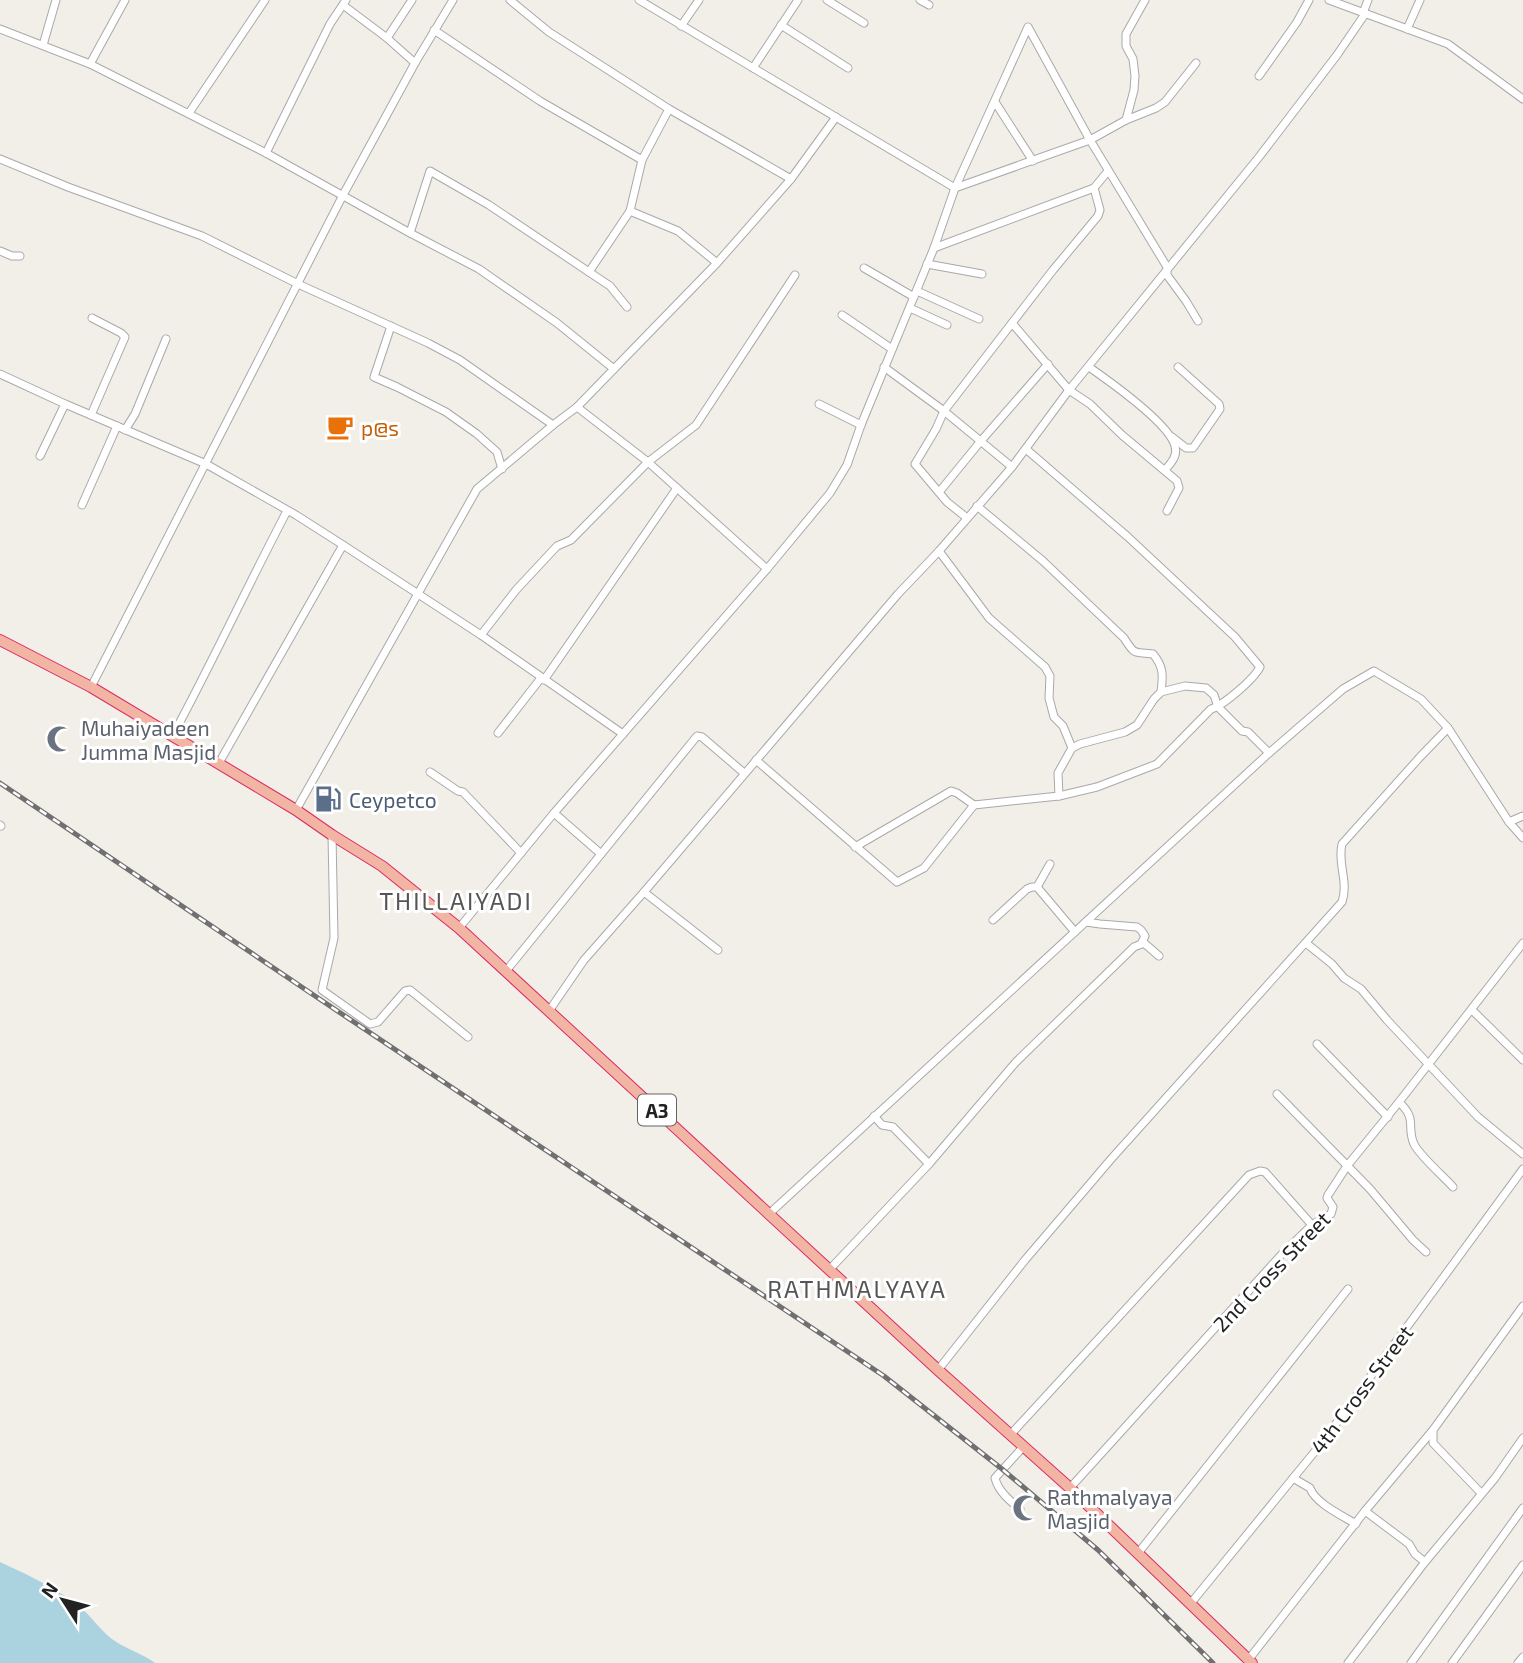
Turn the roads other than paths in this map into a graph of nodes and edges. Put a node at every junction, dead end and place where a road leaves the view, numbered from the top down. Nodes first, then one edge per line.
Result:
1 (56, 0) edge
2 (125, 0) edge
3 (265, 0) edge
4 (412, 0) edge
5 (453, 0) edge
6 (510, 0) edge
7 (639, 0) edge
8 (699, 0) edge
9 (798, 0) edge
10 (827, 0) edge
11 (920, 0) edge
12 (1145, 0) edge
13 (1309, 0) edge
14 (1329, 0) edge
15 (1368, 0) edge
16 (1420, 0) edge
17 (345, 2) edge
18 (929, 5) dead end
19 (1364, 13) junction
20 (864, 23) dead end
21 (781, 25) junction
22 (681, 26) junction
23 (0, 29) edge
24 (1407, 29) junction
25 (434, 30) junction
26 (387, 38) junction
27 (43, 45) junction
28 (415, 63) junction
29 (1196, 63) dead end
30 (90, 64) junction
31 (754, 68) junction
32 (848, 68) dead end
33 (1259, 76) dead end
34 (1523, 99) edge
35 (995, 102) junction
36 (669, 109) junction
37 (189, 113) junction
38 (836, 117) junction
39 (1126, 120) junction
40 (1090, 140) junction
41 (266, 152) junction
42 (0, 159) edge
43 (642, 160) junction
44 (1033, 161) junction
45 (1108, 171) junction
46 (791, 180) junction
47 (956, 188) junction
48 (1094, 188) junction
49 (343, 195) junction
50 (630, 211) junction
51 (410, 233) junction
52 (934, 248) junction
53 (0, 251) edge
54 (20, 256) dead end
55 (717, 263) junction
56 (927, 264) junction
57 (1167, 267) junction
58 (864, 268) dead end
59 (589, 272) junction
60 (982, 274) dead end
61 (795, 275) dead end
62 (298, 284) junction
63 (916, 294) junction
64 (627, 307) dead end
65 (910, 308) junction
66 (842, 314) dead end
67 (92, 318) dead end
68 (979, 319) dead end
69 (1198, 321) dead end
70 (1012, 323) junction
71 (947, 326) dead end
72 (391, 327) junction
73 (166, 339) dead end
74 (892, 349) junction
75 (1048, 364) junction
76 (884, 367) junction
77 (1089, 367) junction
78 (1178, 367) dead end
79 (614, 369) junction
80 (0, 374) edge
81 (1069, 390) junction
82 (65, 404) junction
83 (819, 404) dead end
84 (577, 407) junction
85 (944, 411) junction
86 (90, 415) junction
87 (553, 425) junction
88 (861, 425) junction
89 (121, 428) junction
90 (1169, 434) junction
91 (980, 442) junction
92 (1026, 449) junction
93 (40, 456) dead end
94 (648, 462) junction
95 (206, 464) junction
96 (1012, 467) junction
97 (502, 468) junction
98 (1165, 470) junction
99 (677, 488) junction
100 (940, 491) junction
101 (82, 505) dead end
102 (977, 506) junction
103 (1167, 510) dead end
104 (287, 511) junction
105 (967, 518) junction
106 (343, 545) junction
107 (939, 551) junction
108 (767, 569) junction
109 (145, 582) dead end
110 (419, 596) junction
111 (481, 635) junction
112 (0, 640) edge
113 (543, 679) junction
114 (91, 687) junction
115 (1161, 692) junction
116 (1218, 707) junction
117 (1448, 729) junction
118 (498, 733) dead end
119 (624, 734) junction
120 (173, 735) junction
121 (1072, 748) junction
122 (1269, 753) junction
123 (756, 760) junction
124 (219, 763) junction
125 (430, 772) dead end
126 (744, 773) junction
127 (1059, 796) junction
128 (974, 805) junction
129 (296, 810) junction
130 (554, 813) junction
131 (1523, 816) edge
132 (1509, 822) junction
133 (332, 835) junction
134 (1523, 838) edge
135 (855, 847) junction
136 (521, 853) junction
137 (601, 854) junction
138 (1050, 864) dead end
139 (1037, 887) junction
140 (644, 892) junction
141 (993, 920) dead end
142 (1086, 922) junction
143 (459, 928) junction
144 (1075, 932) junction
145 (1306, 943) junction
146 (1523, 943) edge
147 (1141, 944) junction
148 (718, 950) dead end
149 (1516, 953) junction
150 (1159, 956) dead end
151 (1523, 960) edge
152 (506, 971) junction
153 (1472, 1010) junction
154 (550, 1011) junction
155 (468, 1037) dead end
156 (1317, 1044) dead end
157 (1523, 1060) edge
158 (1429, 1064) junction
159 (1277, 1094) dead end
160 (1399, 1102) junction
161 (874, 1116) junction
162 (1388, 1116) junction
163 (1523, 1154) edge
164 (929, 1164) junction
165 (1347, 1166) junction
166 (1523, 1169) edge
167 (1453, 1187) dead end
168 (770, 1213) junction
169 (1312, 1225) junction
170 (1426, 1252) dead end
171 (830, 1269) junction
172 (1348, 1289) dead end
173 (1523, 1306) edge
174 (938, 1370) junction
175 (1433, 1430) junction
176 (1011, 1434) junction
177 (1523, 1438) edge
178 (1024, 1446) junction
179 (1293, 1478) junction
180 (1070, 1488) junction
181 (1481, 1493) junction
182 (1523, 1508) edge
183 (1020, 1509) dead end
184 (1365, 1511) junction
185 (1356, 1524) junction
186 (1139, 1552) junction
187 (1425, 1562) junction
188 (1523, 1565) edge
189 (1191, 1603) junction
190 (1523, 1657) edge
191 (1251, 1661) edge
192 (1349, 1663) edge
193 (1410, 1663) edge
194 (1452, 1663) edge
195 (1518, 1663) edge

1 - 27 street
2 - 30 street
3 - 37 street
4 - 26 street
5 - 25 street
6 - 36 street
7 - 22 street
8 - 22 street
9 - 21 street
10 - 20 street
11 - 18 street
12 - 39 street
13 - 33 street
14 - 19 street
15 - 19 street
16 - 24 street
17 - 26 street
17 - 41 street
19 - 24 street
19 - 57 street
21 - 31 street
21 - 32 street
22 - 31 street
23 - 27 street
24 - 34 street
25 - 28 street
25 - 43 street
26 - 28 street
27 - 30 street
28 - 49 street
29 - 39 street
30 - 37 street
31 - 38 street
35 - 40 street
35 - 44 street
35 - 47 street
36 - 43 street
36 - 46 street
37 - 41 street
38 - 46 street
38 - 47 street
39 - 40 street
40 - 44 street
40 - 45 street
41 - 49 street
42 - 62 street
43 - 50 street
44 - 47 street
45 - 48 street
45 - 57 street
46 - 55 street
47 - 52 street
48 - 52 street
48 - 70 street
49 - 51 street
49 - 62 street
50 - 55 street
50 - 59 street
51 - 59 street
51 - 79 street
52 - 56 street
53 - 54 street
55 - 79 street
56 - 60 street
56 - 63 street
57 - 69 street
57 - 77 street
58 - 63 street
59 - 64 street
61 - 94 street
62 - 72 street
62 - 95 street
63 - 65 street
63 - 68 street
65 - 71 street
65 - 74 street
66 - 74 street
67 - 86 street
70 - 75 street
70 - 85 street
72 - 87 street
72 - 97 street
73 - 89 street
74 - 76 street
75 - 81 street
75 - 91 street
76 - 85 street
76 - 88 street
77 - 81 street
77 - 90 street
78 - 90 street
79 - 84 street
80 - 82 street
81 - 92 street
81 - 98 street
82 - 86 street
82 - 93 street
83 - 88 street
84 - 87 street
84 - 94 street
85 - 91 street
85 - 100 street
86 - 89 street
87 - 97 street
88 - 108 street
89 - 95 street
89 - 101 street
90 - 98 street
91 - 96 street
91 - 100 street
92 - 96 street
92 - 116 street
94 - 99 street
94 - 111 street
95 - 104 street
95 - 109 street
95 - 114 street
96 - 102 street
97 - 110 street
98 - 103 street
99 - 108 street
99 - 113 street
100 - 105 street
102 - 105 street
102 - 115 street
104 - 106 street
104 - 120 street
105 - 107 street
106 - 110 street
106 - 124 street
107 - 121 street
107 - 123 street
108 - 119 street
110 - 111 street
110 - 129 street
111 - 113 street
112 - 114 highway, A3
113 - 118 street
113 - 119 street
114 - 120 highway, A3
115 - 116 street
115 - 121 street
116 - 122 street
116 - 127 street
117 - 122 street
117 - 132 street
117 - 145 street
119 - 130 street
120 - 124 highway, A3
121 - 127 street
122 - 142 street
123 - 126 street
123 - 135 street
124 - 129 highway, A3
125 - 136 street
126 - 137 street
126 - 140 street
127 - 128 street
128 - 135 street
128 - 135 street
129 - 133 highway, A3
130 - 136 street
130 - 137 street
131 - 132 street
132 - 134 street
133 - 143 highway, A3
133 - 155 street
136 - 143 street
137 - 152 street
138 - 139 street
139 - 141 street
139 - 144 street
140 - 148 street
140 - 154 street
142 - 144 street
142 - 147 street
143 - 152 highway, A3
144 - 161 street
145 - 158 street
145 - 174 street
146 - 149 street, 2nd Cross Street
147 - 150 street
147 - 164 street
149 - 151 street
149 - 153 street, 2nd Cross Street
152 - 154 highway, A3
153 - 157 street
153 - 158 street, 2nd Cross Street
154 - 168 highway, A3
156 - 162 street
158 - 160 street, 2nd Cross Street
158 - 163 street
159 - 165 street
160 - 162 street, 2nd Cross Street
160 - 167 street
161 - 164 street
161 - 168 street
162 - 165 street, 2nd Cross Street
164 - 171 street
165 - 169 street, 2nd Cross Street
165 - 170 street
166 - 179 street, 4th Cross Street
168 - 171 highway, A3
169 - 176 street
169 - 180 street, 2nd Cross Street
171 - 174 highway, A3
172 - 186 street
173 - 175 street
174 - 176 highway, A3
175 - 181 street
175 - 184 street
176 - 178 highway, A3
177 - 181 street
178 - 180 highway, A3
178 - 183 street
179 - 185 street
179 - 189 street, 4th Cross Street
180 - 186 highway, A3
181 - 187 street
182 - 193 street
184 - 185 street
184 - 187 street
185 - 191 street
186 - 189 highway, A3
187 - 192 street
188 - 194 street
189 - 191 highway, A3
190 - 195 street

